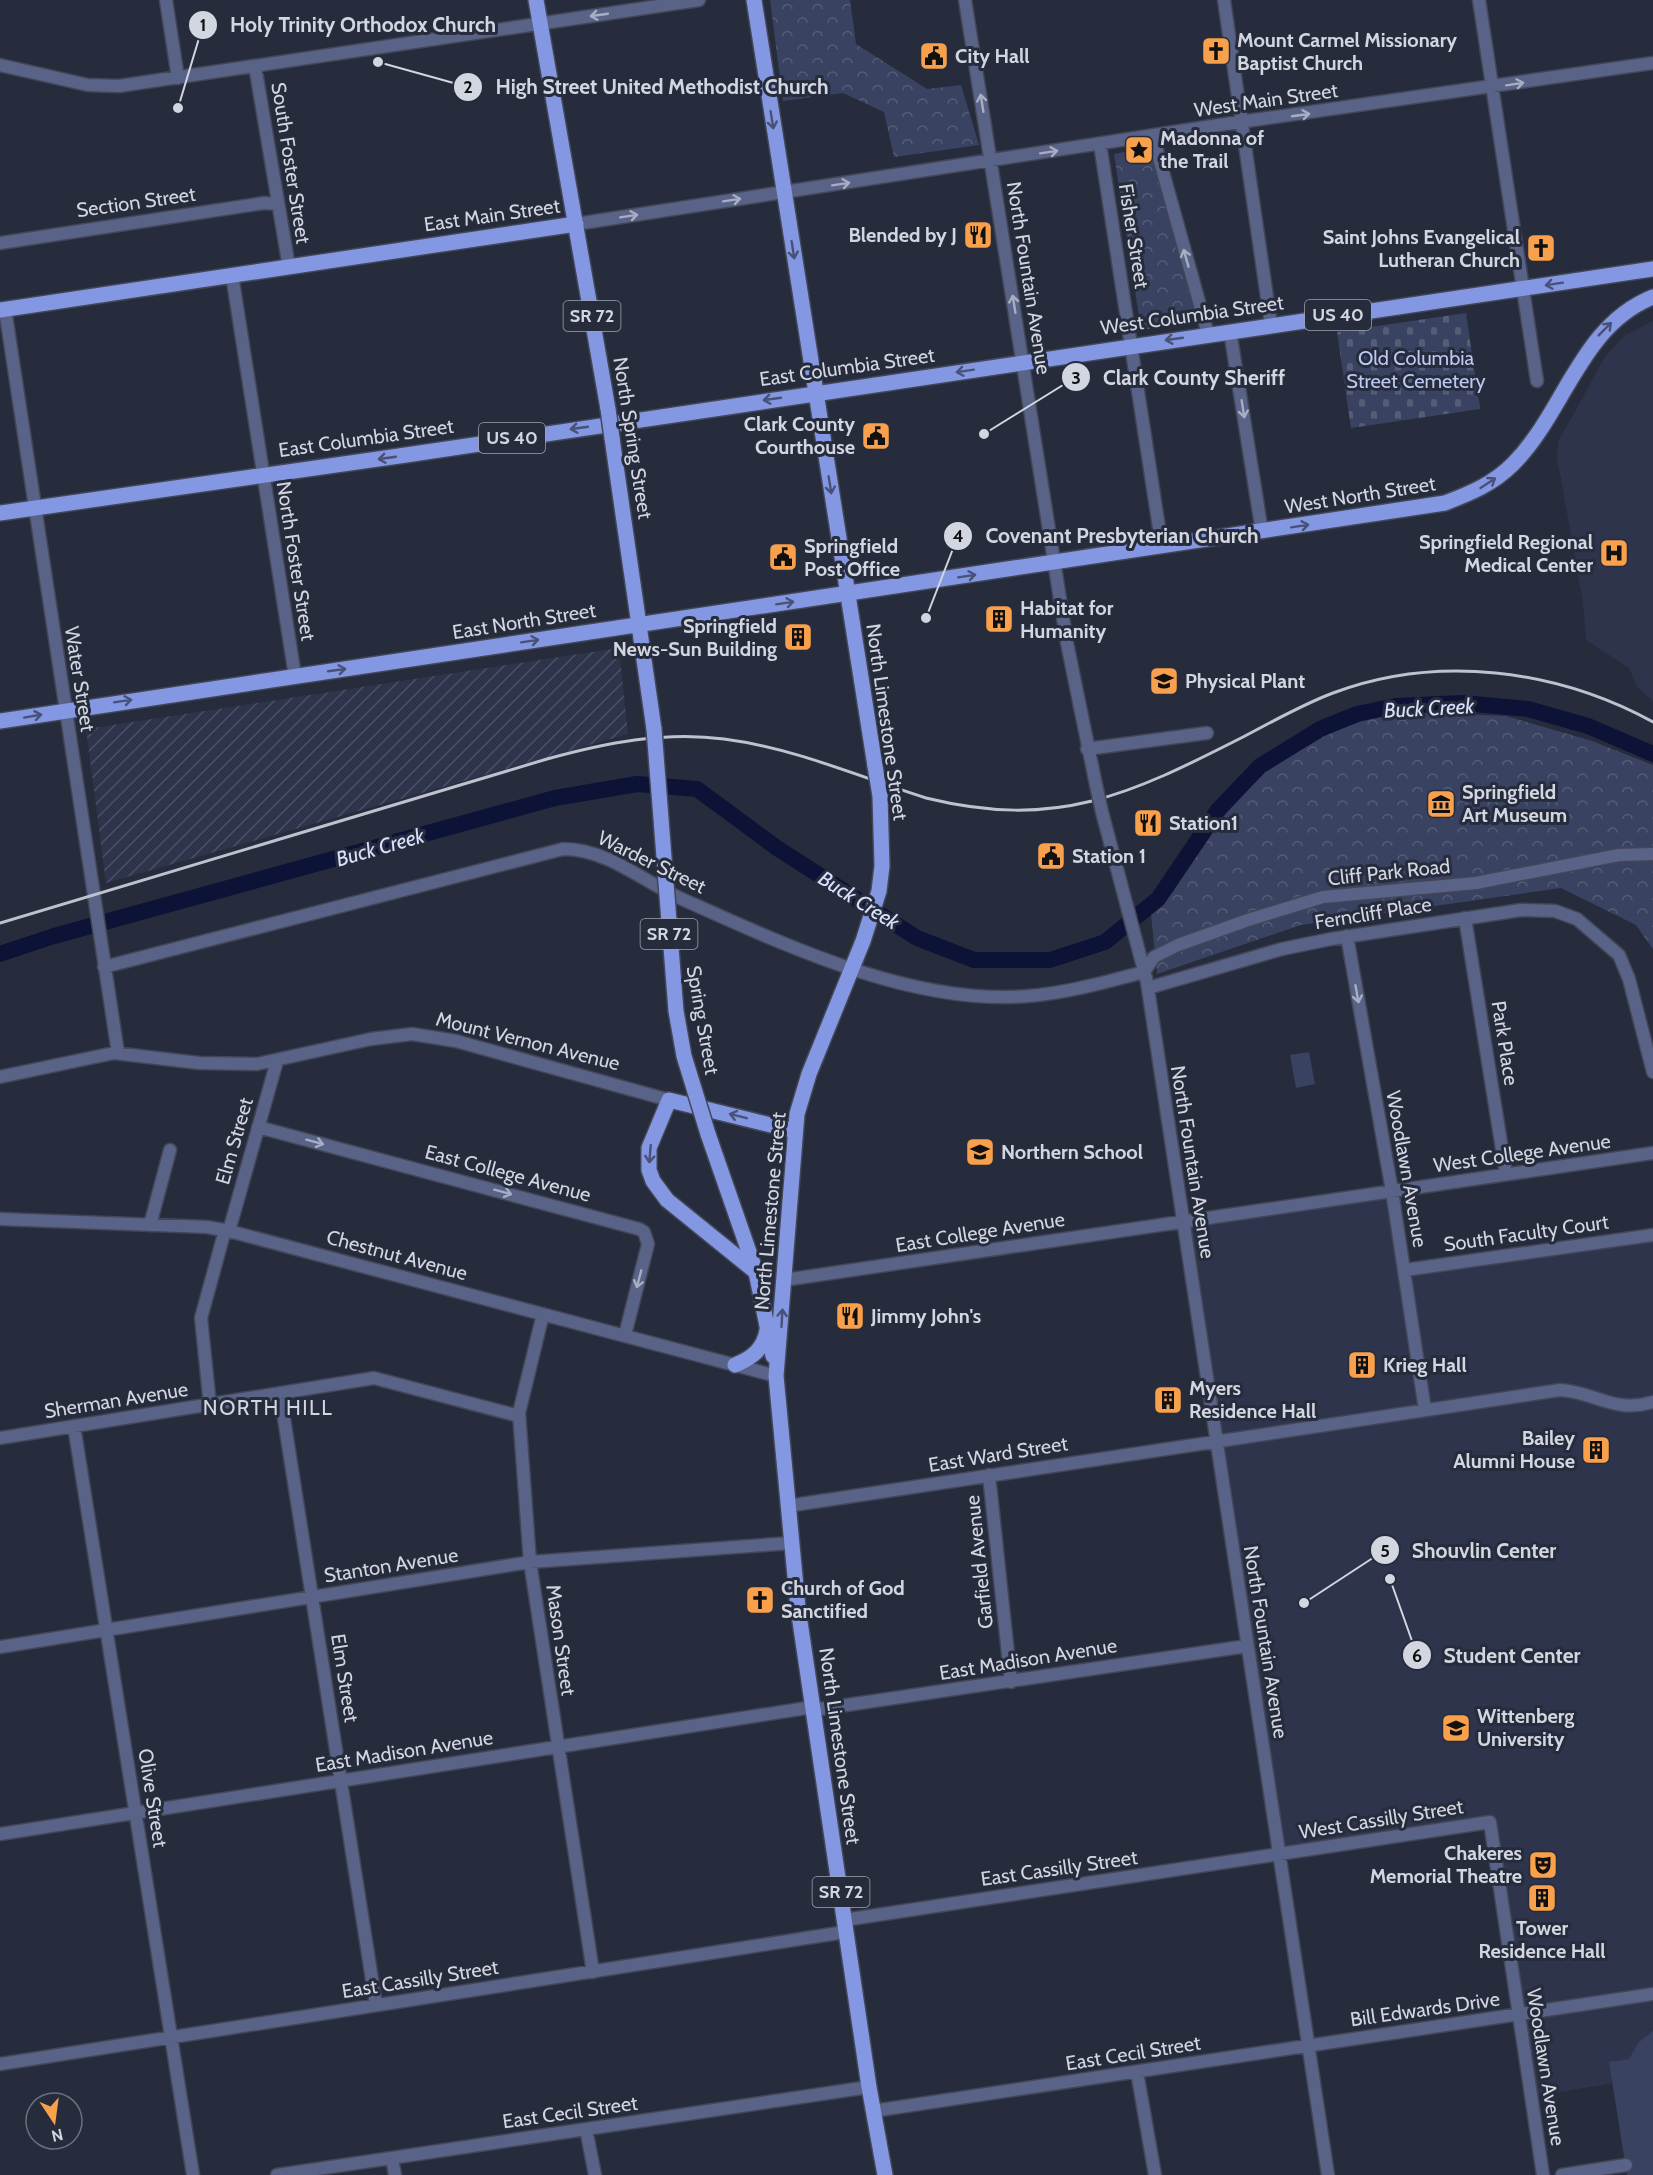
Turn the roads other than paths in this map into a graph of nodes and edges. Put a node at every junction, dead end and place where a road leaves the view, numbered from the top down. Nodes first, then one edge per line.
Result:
1 (166, 0) edge
2 (536, 0) edge
3 (699, 0) edge
4 (754, 0) edge
5 (965, 0) edge
6 (1224, 0) edge
7 (1479, 2) edge
8 (540, 24) junction
9 (1653, 63) edge
10 (0, 64) edge
11 (255, 66) junction
12 (178, 78) junction
13 (1492, 87) junction
14 (1243, 122) junction
15 (1153, 136) junction
16 (1100, 144) junction
17 (991, 161) junction
18 (783, 193) junction
19 (278, 204) junction
20 (576, 224) junction
21 (0, 243) edge
22 (289, 267) junction
23 (1653, 269) edge
24 (232, 275) junction
25 (1523, 288) junction
26 (1653, 297) edge
27 (2, 310) edge
28 (1271, 325) junction
29 (1230, 331) junction
30 (1208, 334) junction
31 (1132, 346) junction
32 (1023, 362) junction
33 (1536, 381) dead end
34 (815, 393) junction
35 (263, 474) junction
36 (35, 508) junction
37 (0, 513) edge
38 (1263, 532) junction
39 (1162, 547) junction
40 (1055, 562) junction
41 (847, 593) junction
42 (640, 624) junction
43 (295, 676) junction
44 (65, 710) junction
45 (0, 721) edge
46 (1207, 733) dead end
47 (1087, 749) junction
48 (1653, 854) edge
49 (1465, 918) junction
50 (1347, 936) junction
51 (103, 961) junction
52 (851, 968) junction
53 (1144, 972) junction
54 (1148, 988) junction
55 (118, 1053) junction
56 (277, 1061) junction
57 (1653, 1072) edge
58 (0, 1077) edge
59 (669, 1100) junction
60 (258, 1127) junction
61 (795, 1131) junction
62 (170, 1150) dead end
63 (1653, 1153) edge
64 (1506, 1174) junction
65 (1392, 1191) junction
66 (0, 1220) edge
67 (1182, 1222) junction
68 (150, 1225) junction
69 (227, 1231) junction
70 (1653, 1235) edge
71 (1405, 1270) junction
72 (756, 1272) junction
73 (784, 1280) junction
74 (543, 1314) junction
75 (768, 1324) junction
76 (625, 1335) junction
77 (735, 1365) junction
78 (776, 1376) junction
79 (280, 1394) junction
80 (1653, 1402) edge
81 (210, 1405) junction
82 (1425, 1410) junction
83 (519, 1416) junction
84 (74, 1426) junction
85 (0, 1438) edge
86 (1216, 1440) junction
87 (989, 1475) junction
88 (787, 1506) junction
89 (791, 1543) junction
90 (530, 1562) junction
91 (313, 1597) junction
92 (107, 1630) junction
93 (1248, 1646) junction
94 (0, 1647) edge
95 (1011, 1682) junction
96 (813, 1708) junction
97 (557, 1747) junction
98 (342, 1781) junction
99 (136, 1812) junction
100 (1490, 1822) joint
101 (0, 1834) edge
102 (1279, 1855) junction
103 (844, 1926) junction
104 (593, 1972) junction
105 (1653, 1994) edge
106 (376, 2005) junction
107 (1518, 2015) junction
108 (170, 2037) junction
109 (1310, 2046) junction
110 (0, 2064) edge
111 (1137, 2072) junction
112 (869, 2087) junction
113 (873, 2111) junction
114 (586, 2129) junction
115 (392, 2158) junction
116 (1626, 2165) dead end
117 (192, 2175) edge
118 (277, 2175) edge
119 (395, 2175) edge
120 (595, 2175) edge
121 (885, 2175) edge
122 (1155, 2175) edge
123 (1328, 2175) edge
124 (1544, 2175) edge
125 (1562, 2175) edge

1 - 12 street
2 - 8 main road, SR 72
3 -> 8 street
4 -> 18 main road, North Limestone Street
17 -> 5 street, North Fountain Avenue
6 - 14 street
7 - 13 street
8 - 11 street
8 - 20 main road, SR 72
13 -> 9 street, West Main Street
10 - 12 street
11 - 12 street
11 - 19 street, South Foster Street
14 -> 13 street, West Main Street
13 - 25 street
14 - 15 street, West Main Street
14 - 28 street
15 - 16 street, West Main Street
30 -> 15 street
17 -> 16 street, West Main Street
16 - 31 street, Fisher Street
18 -> 17 street, East Main Street
32 -> 17 street, North Fountain Avenue
20 -> 18 street, East Main Street
18 -> 34 main road, North Limestone Street
19 - 21 street, Section Street
19 - 22 street, South Foster Street
20 - 22 main road, East Main Street
20 - 42 main road, North Spring Street / SR 72, bridge
22 - 24 main road, East Main Street
23 -> 25 main road, West Columbia Street / US 40
24 - 27 main road, East Main Street
24 - 35 street, North Foster Street
25 - 28 main road, West Columbia Street / US 40
25 - 33 street
38 -> 26 main road, West North Street
27 - 36 street, Water Street
28 - 29 main road, West Columbia Street / US 40
29 - 30 main road, West Columbia Street / US 40
29 -> 38 street
30 -> 31 main road, West Columbia Street / US 40
31 - 32 main road, West Columbia Street / US 40
31 - 39 street, Fisher Street
32 -> 34 main road, East Columbia Street / US 40
32 - 40 street, North Fountain Avenue
34 -> 35 main road, East Columbia Street / US 40
34 -> 41 main road, North Limestone Street
35 - 36 main road, East Columbia Street / US 40
35 - 43 street, North Foster Street
36 - 37 main road, East Columbia Street / US 40
36 - 44 street, Water Street
38 - 39 main road, West North Street
39 - 40 main road, West North Street
41 -> 40 main road, East North Street
40 - 47 street, North Fountain Avenue
42 -> 41 main road, East North Street
41 - 52 main road, North Limestone Street, bridge
43 -> 42 main road, East North Street
42 - 72 main road, Spring Street / SR 72, bridge
44 -> 43 main road, East North Street
45 -> 44 main road, East North Street
44 - 51 street, Water Street
46 - 47 street
47 - 53 street, North Fountain Avenue, bridge
48 - 53 street, Cliff Park Road
49 - 50 street, Ferncliff Place
49 - 57 street, Ferncliff Place
49 - 64 street, Park Place
50 - 54 street, Ferncliff Place
50 -> 65 street, Woodlawn Avenue
51 - 52 street, Warder Street
51 - 55 street, Water Street
52 - 53 street, Warder Street
52 - 61 main road, North Limestone Street
53 - 54 street, North Fountain Avenue
54 - 67 street, North Fountain Avenue
55 - 56 street, Mount Vernon Avenue
55 - 58 street, Mount Vernon Avenue
56 - 59 street, Mount Vernon Avenue
56 - 60 street, Elm Street
61 -> 59 main road, Mount Vernon Avenue
59 -> 72 main road
60 - 69 street, Elm Street
60 -> 76 street, East College Avenue
61 - 73 main road, North Limestone Street
62 - 68 street
63 - 64 street, West College Avenue
64 - 65 street, West College Avenue
65 - 67 street, West College Avenue
65 - 71 street, Woodlawn Avenue
66 - 68 street, Chestnut Avenue
67 - 73 street, East College Avenue
67 - 86 street, North Fountain Avenue
68 - 69 street, Chestnut Avenue
69 - 74 street, Chestnut Avenue
69 - 81 street, Elm Street
70 - 71 street, South Faculty Court
71 - 82 street, Woodlawn Avenue
72 - 75 main road, Spring Street / SR 72
78 -> 73 main road, North Limestone Street
74 - 76 street, Chestnut Avenue
74 - 83 street, Mason Street
75 - 77 main road
75 - 78 main road, Spring Street / SR 72
76 - 77 street, Chestnut Avenue
77 - 78 street, Chestnut Avenue
78 - 88 main road, North Limestone Street / SR 72
79 - 81 street, Sherman Avenue
79 - 83 street, Sherman Avenue
79 - 91 street, Elm Street
80 - 82 street, East Ward Street
81 - 84 street, Sherman Avenue
82 - 86 street, East Ward Street
83 - 90 street, Mason Street
84 - 85 street, Sherman Avenue
84 - 92 street, Olive Street
86 - 87 street, East Ward Street
86 - 93 street, North Fountain Avenue
87 - 88 street, East Ward Street
87 - 95 street, Garfield Avenue
88 - 89 main road, North Limestone Street / SR 72
89 - 90 street, Stanton Avenue
89 - 96 main road, North Limestone Street / SR 72
90 - 91 street, Stanton Avenue
90 - 97 street, Mason Street
91 - 92 street, Stanton Avenue
91 - 98 street, Elm Street
92 - 94 street, Stanton Avenue
92 - 99 street, Olive Street
93 - 95 street, East Madison Avenue
93 - 102 street, North Fountain Avenue
95 - 96 street, East Madison Avenue
96 - 97 street, East Madison Avenue
96 - 103 main road, North Limestone Street / SR 72
97 - 98 street, East Madison Avenue
97 - 104 street, Mason Street
98 - 99 street, East Madison Avenue
98 - 106 street, Elm Street
99 - 101 street, East Madison Avenue
99 - 108 street, Olive Street
100 - 102 street, West Cassilly Street
100 - 107 street, Woodlawn Avenue
102 - 103 street, East Cassilly Street
102 - 109 street, North Fountain Avenue
103 - 104 street, East Cassilly Street
103 - 112 main road, North Limestone Street / SR 72
104 - 106 street, East Cassilly Street
105 - 107 street, Bill Edwards Drive
106 - 108 street, East Cassilly Street
107 - 109 street, Bill Edwards Drive
107 - 124 street, Woodlawn Avenue
108 - 110 street, East Cassilly Street
108 - 117 street, Olive Street
109 - 111 street, East Cecil Street
109 - 123 street, North Fountain Avenue
111 - 113 street, East Cecil Street
111 - 122 street
112 - 113 main road, North Limestone Street / SR 72
112 - 114 street, East Cecil Street
113 - 121 main road, North Limestone Street / SR 72
114 - 115 street, East Cecil Street
114 - 120 street
115 - 118 street, East Cecil Street
115 - 119 street
116 - 125 street

